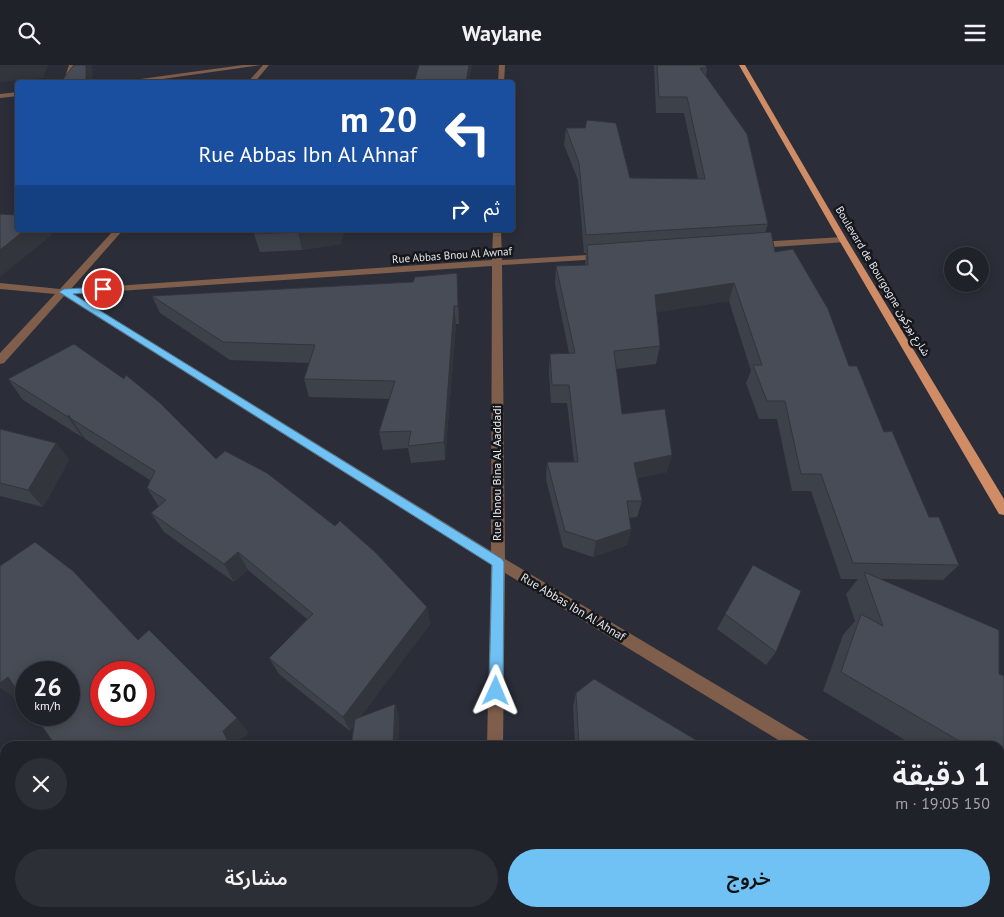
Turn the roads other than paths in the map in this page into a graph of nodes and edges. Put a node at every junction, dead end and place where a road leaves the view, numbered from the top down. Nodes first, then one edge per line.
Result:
1 (72, 65) edge
2 (258, 65) edge
3 (266, 65) edge
4 (502, 65) edge
5 (742, 65) edge
6 (67, 80) edge
7 (138, 80) edge
8 (253, 80) edge
9 (501, 80) edge
10 (15, 94) edge
11 (0, 96) edge
12 (117, 232) edge
13 (497, 232) edge
14 (843, 240) junction
15 (744, 247) edge
16 (615, 255) edge
17 (496, 263) junction
18 (0, 286) edge
19 (64, 292) junction
20 (0, 360) edge
21 (1004, 510) edge
22 (498, 562) junction
23 (495, 741) edge
24 (795, 741) edge

1 - 6 street
2 - 7 street
3 - 8 street
4 - 9 street
5 - 14 main road, Boulevard de Bourgogne شارع بوركون
10 - 11 street
12 - 19 street
13 - 17 street, Rue Ibnou Bina Al Aaddadi
14 - 15 street
14 - 21 main road, Boulevard de Bourgogne شارع بوركون
16 - 17 street, Rue Abbas Bnou Al Awnaf
17 - 19 street, Rue Abbas Bnou Al Awnaf
17 - 22 street, Rue Ibnou Bina Al Aaddadi
18 - 19 street, Rue Abbas Bnou Al Awnaf
19 - 20 street
19 - 22 street, Rue Abbas Ibn Al Ahnaf
22 - 23 street, Rue Ibnou Bina Al Aaddadi
22 - 24 street, Rue Abbas Ibn Al Ahnaf

